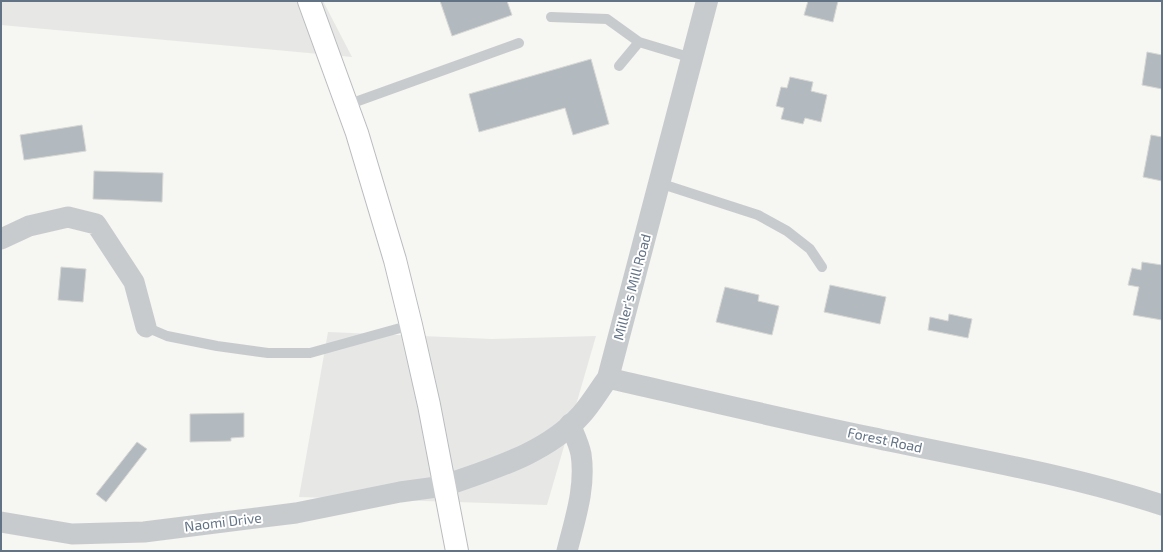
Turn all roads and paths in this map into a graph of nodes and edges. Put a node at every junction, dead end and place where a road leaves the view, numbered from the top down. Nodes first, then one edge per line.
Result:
1 (309, 1) edge
2 (707, 1) edge
3 (551, 17) dead end
4 (639, 42) junction
5 (519, 43) dead end
6 (692, 58) junction
7 (619, 66) dead end
8 (347, 105) junction
9 (659, 183) junction
10 (1, 238) edge
11 (822, 268) dead end
12 (411, 324) junction
13 (146, 327) joint
14 (608, 378) junction
15 (570, 424) junction
16 (444, 486) junction
17 (1162, 505) edge
18 (1, 522) edge
19 (457, 551) edge
20 (567, 551) edge

1 - 8 highway
2 - 6 street, Miller's Mill Road
3 - 4 lane
4 - 6 lane
4 - 7 lane
5 - 8 lane
6 - 9 street, Miller's Mill Road
8 - 12 highway
9 - 11 lane
9 - 14 street, Miller's Mill Road
10 - 13 street
12 - 13 lane
12 - 16 highway
14 - 15 street, Miller's Mill Road
14 - 17 street, Forest Road
15 - 16 street, Miller's Mill Road
15 - 20 street
16 - 18 street, Naomi Drive
16 - 19 highway

